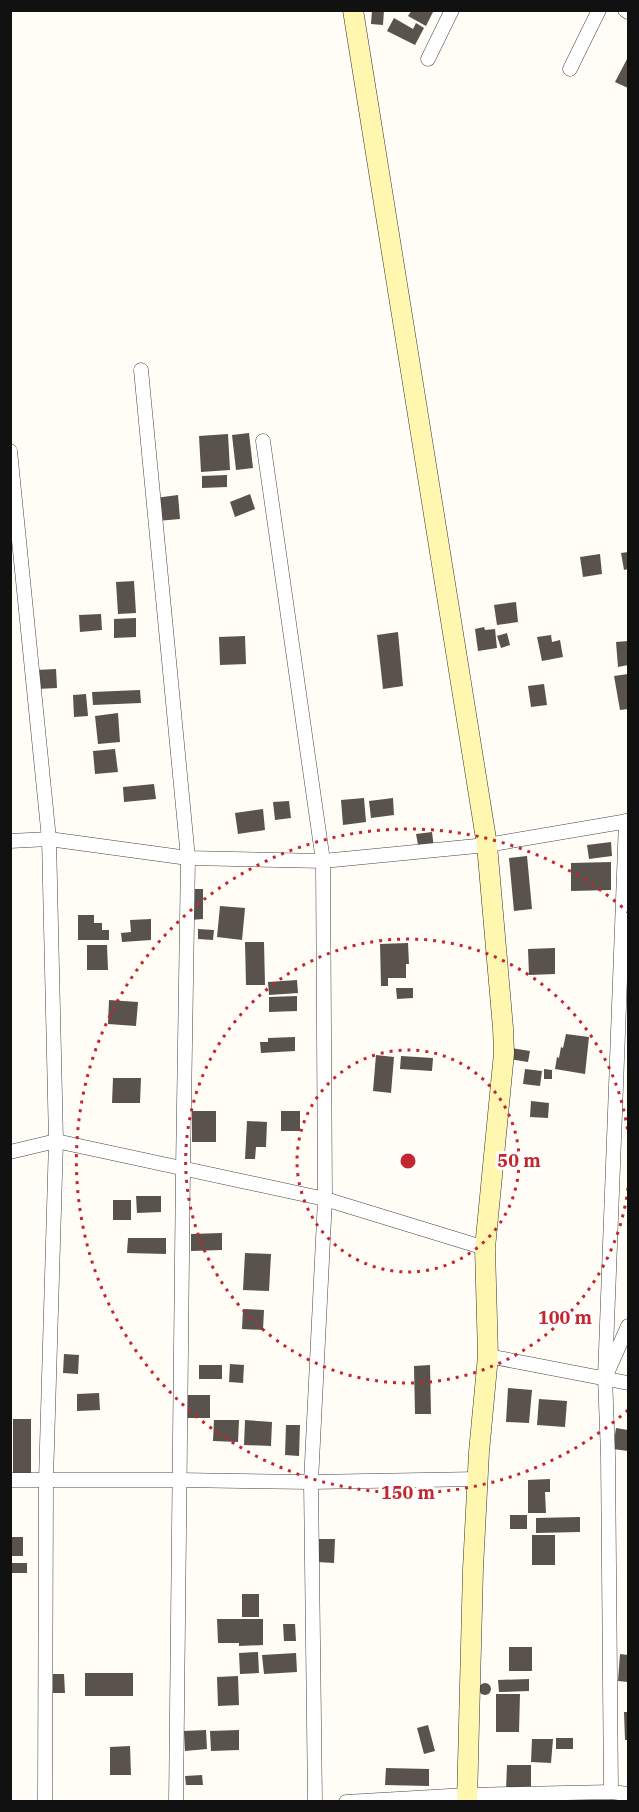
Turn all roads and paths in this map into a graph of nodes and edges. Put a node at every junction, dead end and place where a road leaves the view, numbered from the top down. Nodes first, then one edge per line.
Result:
1 (353, 10) edge
2 (452, 10) edge
3 (599, 10) edge
4 (428, 59) dead end
5 (570, 69) dead end
6 (141, 370) dead end
7 (263, 441) dead end
8 (10, 451) edge
9 (627, 821) edge
10 (49, 839) junction
11 (10, 841) edge
12 (487, 845) junction
13 (188, 858) junction
14 (323, 861) junction
15 (56, 1142) junction
16 (10, 1152) edge
17 (183, 1168) junction
18 (325, 1199) junction
19 (485, 1248) junction
20 (628, 1326) edge
21 (488, 1356) junction
22 (605, 1377) junction
23 (628, 1383) edge
24 (478, 1479) junction
25 (10, 1480) edge
26 (46, 1480) junction
27 (179, 1480) junction
28 (311, 1482) junction
29 (611, 1792) junction
30 (628, 1794) edge
31 (467, 1798) edge
32 (45, 1802) edge
33 (176, 1802) edge
34 (315, 1802) edge
35 (346, 1802) edge

1 - 12 main road
2 - 4 street
3 - 5 street
6 - 13 street
7 - 14 street
8 - 10 street
9 - 12 street
9 - 22 street
10 - 11 street
10 - 13 street
10 - 15 street
12 - 14 street
12 - 19 main road
13 - 14 street
13 - 17 street
14 - 18 street
15 - 16 street
15 - 17 street
15 - 26 street
17 - 18 street
17 - 27 street
18 - 19 street
18 - 28 street
19 - 21 main road
20 - 22 street
21 - 22 street
21 - 24 main road
22 - 23 street
22 - 29 street
24 - 28 street
24 - 31 main road
25 - 26 street
26 - 27 street
26 - 32 street
27 - 28 street
27 - 33 street
28 - 34 street
29 - 30 street
29 - 31 street
31 - 35 street

